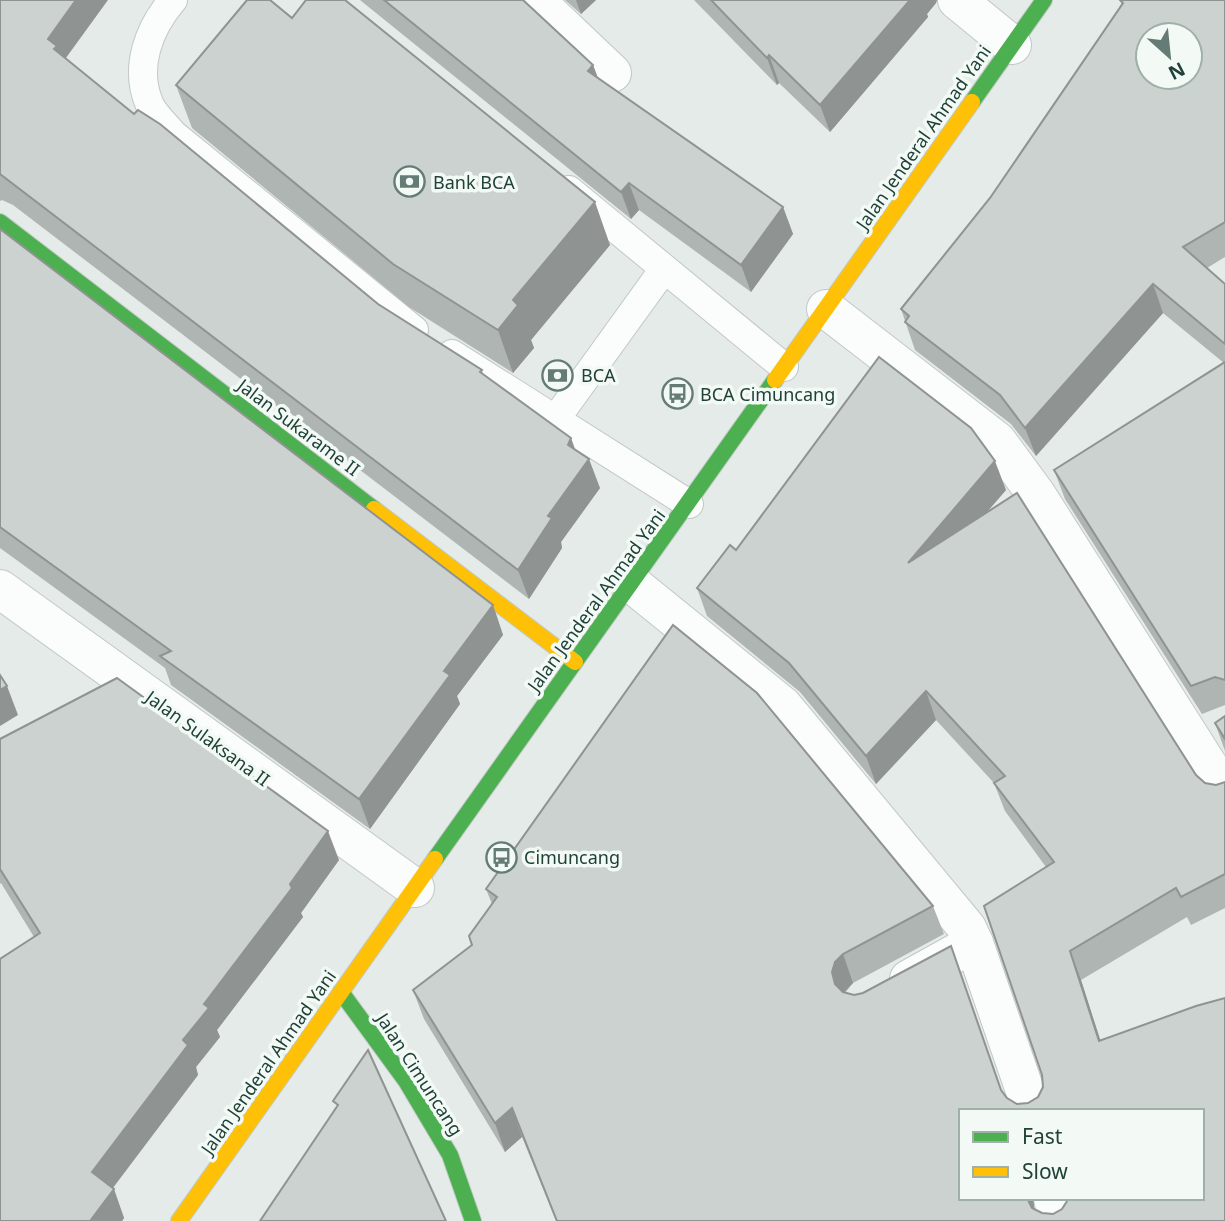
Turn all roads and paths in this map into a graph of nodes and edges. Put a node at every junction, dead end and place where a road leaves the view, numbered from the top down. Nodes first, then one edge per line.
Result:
1 (173, 0) edge
2 (535, 0) edge
3 (957, 0) edge
4 (1044, 0) edge
5 (1012, 45) junction
6 (612, 73) dead end
7 (548, 172) edge
8 (0, 222) edge
9 (664, 269) junction
10 (826, 309) junction
11 (784, 367) junction
12 (555, 420) junction
13 (689, 504) junction
14 (631, 583) junction
15 (0, 589) edge
16 (575, 662) junction
17 (129, 682) junction
18 (94, 700) edge
19 (1209, 735) edge
20 (1225, 792) edge
21 (415, 888) junction
22 (974, 943) junction
23 (341, 992) junction
24 (876, 996) edge
25 (1031, 1109) edge
26 (1053, 1200) edge
27 (179, 1221) edge
28 (472, 1221) edge
29 (1058, 1221) edge

1 - 12 lane
2 - 6 street
3 - 5 street
4 - 5 main road, Jalan Jenderal Ahmad Yani
5 - 10 main road, Jalan Jenderal Ahmad Yani
7 - 9 lane
8 - 16 main road, Jalan Sukarame II
9 - 11 lane
9 - 12 lane
10 - 11 main road, Jalan Jenderal Ahmad Yani
10 - 19 street
11 - 13 main road, Jalan Jenderal Ahmad Yani
12 - 13 lane
13 - 14 main road, Jalan Jenderal Ahmad Yani
14 - 16 main road, Jalan Jenderal Ahmad Yani
14 - 22 street
15 - 17 street, Jalan Sulaksana II
16 - 21 main road, Jalan Jenderal Ahmad Yani
17 - 18 street
17 - 21 street, Jalan Sulaksana II
19 - 20 street
21 - 23 main road, Jalan Jenderal Ahmad Yani
22 - 24 street
22 - 25 street
23 - 27 main road, Jalan Jenderal Ahmad Yani
23 - 28 main road, Jalan Cimuncang
26 - 29 street

